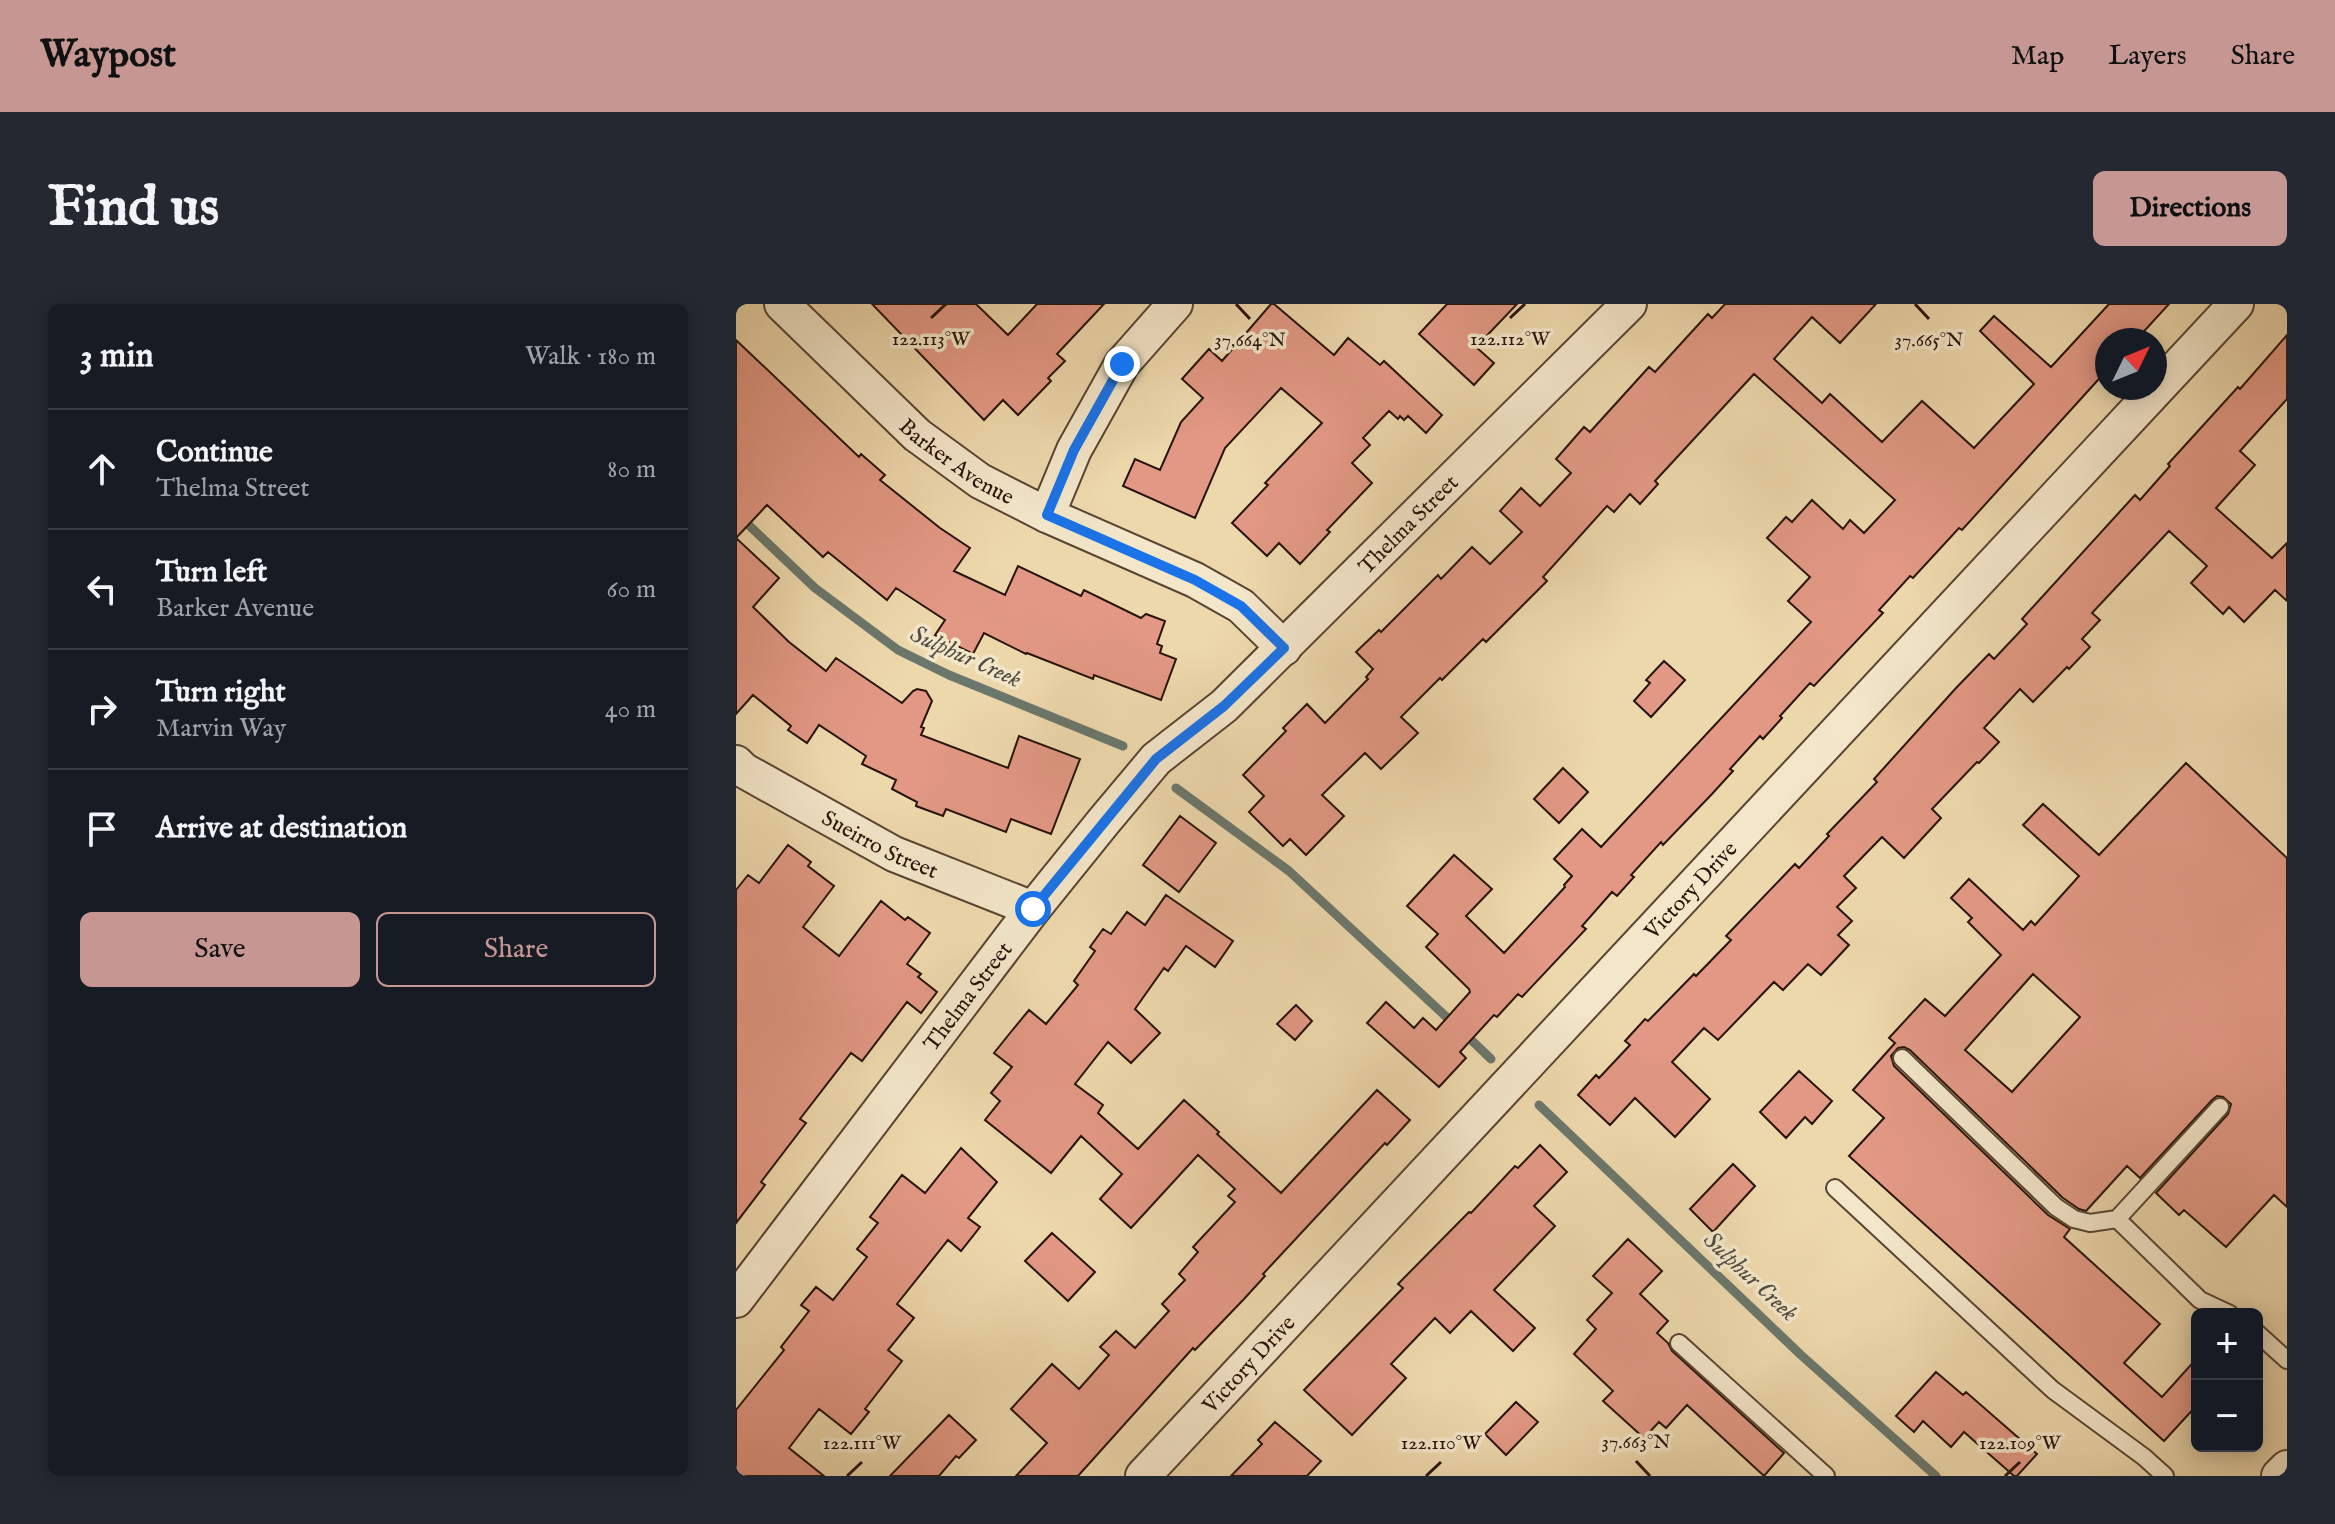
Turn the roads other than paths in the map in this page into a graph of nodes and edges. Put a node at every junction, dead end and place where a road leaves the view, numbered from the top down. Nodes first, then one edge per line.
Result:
1 (782, 304) edge
2 (1175, 304) edge
3 (2236, 304) edge
4 (1615, 309) edge
5 (1047, 515) junction
6 (1284, 648) junction
7 (738, 771) edge
8 (1033, 909) junction
9 (1902, 1058) dead end
10 (2220, 1107) dead end
11 (1835, 1188) dead end
12 (2117, 1219) junction
13 (736, 1300) edge
14 (2217, 1308) edge
15 (2263, 1338) edge
16 (1679, 1343) dead end
17 (2287, 1360) edge
18 (2287, 1468) edge
19 (1143, 1476) edge
20 (1826, 1476) edge
21 (2165, 1476) edge
22 (2279, 1476) edge

1 - 5 street, Barker Avenue
2 - 5 street
3 - 19 street, Victory Drive
4 - 6 street, Thelma Street
5 - 6 street, Barker Avenue
6 - 8 street, Thelma Street
7 - 8 street, Sueirro Street
8 - 13 street, Thelma Street
9 - 12 lane
10 - 12 lane
11 - 21 lane
12 - 14 lane
15 - 17 lane
16 - 20 lane
18 - 22 street

